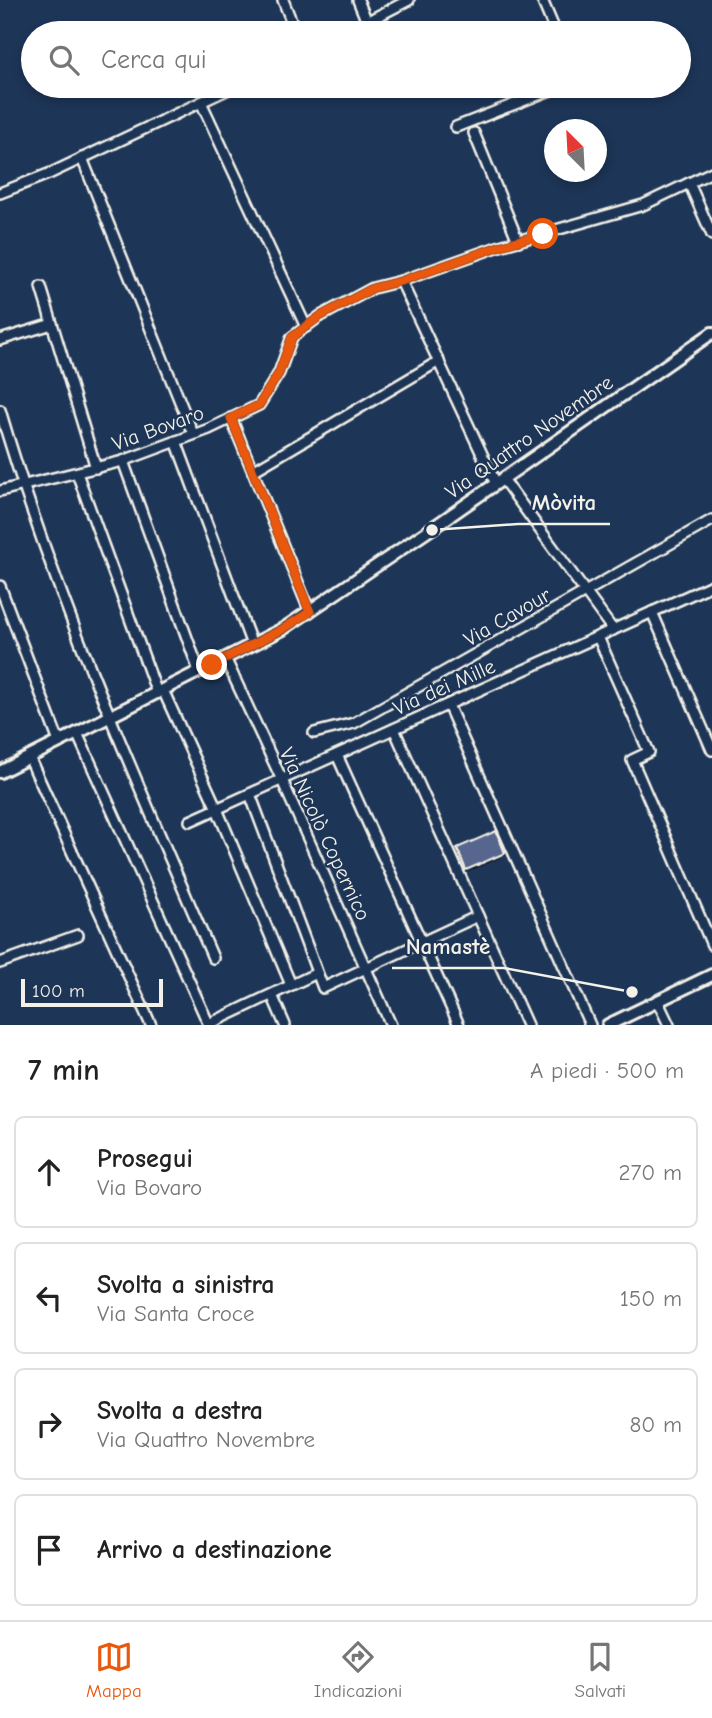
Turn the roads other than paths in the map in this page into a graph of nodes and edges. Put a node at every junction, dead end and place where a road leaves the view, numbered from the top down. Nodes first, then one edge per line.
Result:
1 (283, 0) edge
2 (358, 0) edge
3 (409, 0) edge
4 (542, 0) edge
5 (291, 21) edge
6 (367, 21) edge
7 (369, 21) edge
8 (551, 21) edge
9 (210, 98) edge
10 (530, 98) edge
11 (201, 102) junction
12 (456, 127) dead end
13 (474, 133) dead end
14 (82, 158) junction
15 (712, 172) edge
16 (689, 183) junction
17 (0, 193) edge
18 (712, 235) edge
19 (518, 241) junction
20 (401, 281) junction
21 (41, 287) dead end
22 (52, 324) junction
23 (306, 327) junction
24 (712, 333) edge
25 (0, 340) edge
26 (439, 361) junction
27 (0, 410) edge
28 (231, 418) junction
29 (193, 434) junction
30 (176, 441) junction
31 (123, 461) junction
32 (96, 468) junction
33 (253, 471) junction
34 (77, 473) junction
35 (500, 481) junction
36 (22, 487) junction
37 (0, 491) edge
38 (712, 520) edge
39 (712, 585) edge
40 (0, 586) edge
41 (585, 592) junction
42 (310, 612) junction
43 (652, 612) junction
44 (612, 630) junction
45 (598, 637) junction
46 (251, 645) junction
47 (225, 659) junction
48 (199, 671) junction
49 (160, 691) junction
50 (448, 705) junction
51 (109, 717) junction
52 (394, 729) junction
53 (77, 733) junction
54 (314, 733) dead end
55 (59, 742) junction
56 (712, 750) edge
57 (337, 755) junction
58 (29, 757) junction
59 (0, 772) edge
60 (282, 780) junction
61 (250, 794) junction
62 (217, 809) junction
63 (190, 821) dead end
64 (478, 916) junction
65 (78, 935) dead end
66 (422, 942) junction
67 (712, 945) edge
68 (213, 958) dead end
69 (0, 963) edge
70 (367, 968) junction
71 (317, 973) junction
72 (712, 975) edge
73 (291, 985) junction
74 (272, 995) junction
75 (658, 1002) junction
76 (209, 1024) edge
77 (151, 1025) edge
78 (285, 1025) edge
79 (391, 1025) edge
80 (459, 1025) edge
81 (527, 1025) edge
82 (590, 1025) edge
83 (608, 1025) edge
84 (669, 1025) edge

1 - 5 street
2 - 6 street
3 - 7 street
4 - 8 street
9 - 11 street
10 - 12 street
11 - 14 street
11 - 23 street
13 - 19 street
14 - 17 street
14 - 29 street
15 - 16 street, Via Bovaro
16 - 18 street
16 - 19 street, Via Bovaro
19 - 20 street, Via Bovaro
20 - 23 street, Via Bovaro
20 - 26 street
21 - 22 street
22 - 25 street
22 - 32 street
23 - 28 street, Via Bovaro
24 - 35 street, Via Quattro Novembre
26 - 33 street
26 - 35 street
27 - 36 street
28 - 29 street, Via Bovaro
28 - 33 street
29 - 30 street, Via Bovaro
30 - 31 street, Via Bovaro
30 - 46 street
31 - 32 street, Via Bovaro
31 - 48 street
32 - 34 street, Via Bovaro
33 - 42 street
34 - 36 street, Via Bovaro
34 - 49 street
35 - 41 street
35 - 42 street, Via Quattro Novembre
36 - 37 street, Via Bovaro
36 - 51 street
38 - 41 street, Via Cavour
39 - 43 street, Via dei Mille
40 - 55 street
41 - 44 street
41 - 54 street, Via Cavour
42 - 46 street, Via Quattro Novembre
43 - 44 street, Via dei Mille
43 - 56 street
44 - 45 street, Via dei Mille
45 - 50 street, Via dei Mille
45 - 67 street
46 - 47 street, Via Quattro Novembre
47 - 48 street, Via Quattro Novembre
47 - 60 street, Via Nicolò Copernico
48 - 49 street, Via Quattro Novembre
49 - 51 street, Via Quattro Novembre
49 - 62 street
50 - 52 street, Via dei Mille
50 - 82 street
51 - 53 street, Via Quattro Novembre
51 - 68 street
52 - 57 street, Via dei Mille
52 - 64 street
53 - 55 street, Via Quattro Novembre
53 - 76 street
55 - 58 street, Via Quattro Novembre
57 - 60 street, Via dei Mille
57 - 66 street
58 - 59 street, Via Quattro Novembre
58 - 77 street
60 - 61 street, Via dei Mille
60 - 70 street, Via Nicolò Copernico
61 - 62 street, Via dei Mille
61 - 71 street
62 - 63 street, Via dei Mille
62 - 73 street
64 - 66 street
64 - 81 street
65 - 69 street
66 - 70 street
66 - 80 street
70 - 71 street
70 - 79 street, Via Nicolò Copernico
71 - 73 street
72 - 75 street
73 - 74 street
74 - 76 street
74 - 78 street
75 - 83 street
75 - 84 street

